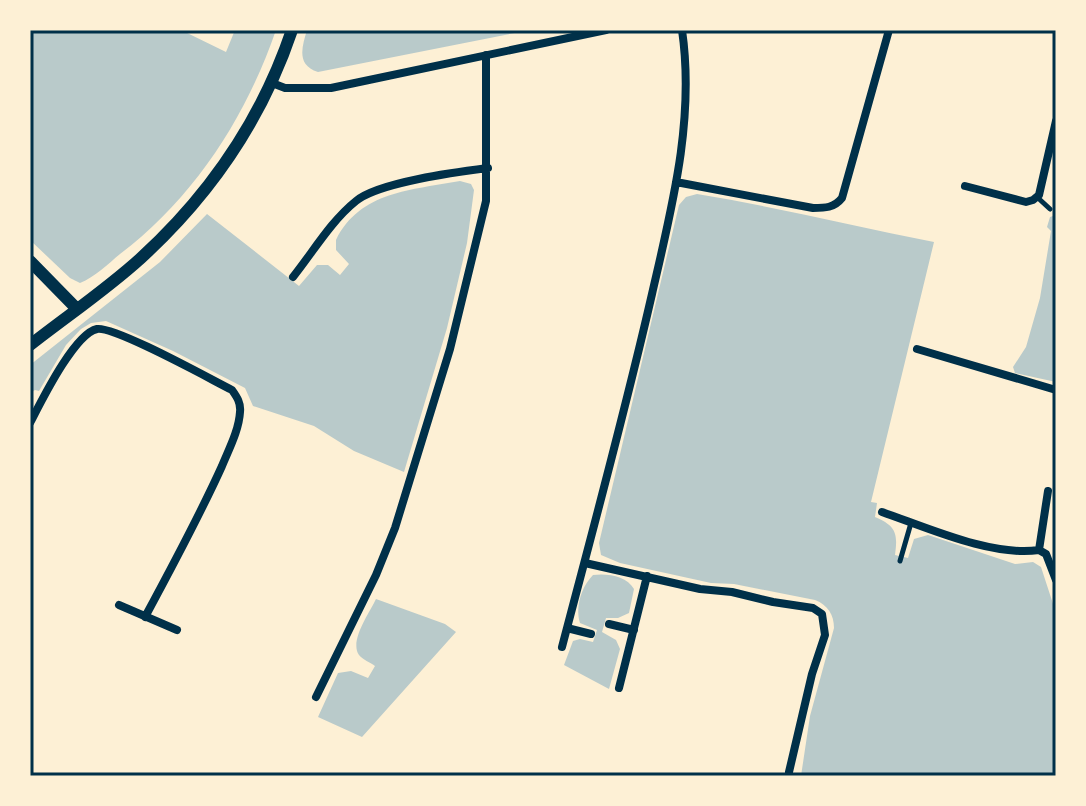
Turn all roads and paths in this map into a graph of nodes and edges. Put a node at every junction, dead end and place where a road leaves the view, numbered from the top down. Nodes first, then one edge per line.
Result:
1 (292, 30) edge
2 (606, 30) edge
3 (682, 30) edge
4 (889, 30) edge
5 (486, 55) junction
6 (272, 83) junction
7 (1056, 121) edge
8 (488, 168) junction
9 (676, 182) junction
10 (965, 186) dead end
11 (1037, 197) junction
12 (1050, 209) dead end
13 (30, 261) edge
14 (293, 277) dead end
15 (76, 308) junction
16 (30, 345) edge
17 (917, 349) dead end
18 (1056, 390) edge
19 (30, 421) edge
20 (1048, 491) dead end
21 (882, 512) dead end
22 (911, 522) junction
23 (1039, 550) junction
24 (900, 561) dead end
25 (585, 563) junction
26 (647, 576) junction
27 (1056, 580) edge
28 (119, 605) dead end
29 (145, 617) junction
30 (609, 624) dead end
31 (567, 628) junction
32 (177, 630) dead end
33 (634, 630) junction
34 (591, 634) dead end
35 (562, 647) dead end
36 (619, 688) dead end
37 (316, 697) dead end
38 (789, 772) dead end

1 - 6 street
2 - 5 street
3 - 9 street
4 - 9 street
5 - 6 street
5 - 8 street
6 - 15 street
7 - 11 street
8 - 14 street
8 - 37 street
9 - 25 street
10 - 11 street
11 - 12 lane
13 - 15 street
15 - 16 street
17 - 18 street
19 - 29 street
20 - 23 street
21 - 22 street
22 - 23 street
22 - 24 lane
23 - 27 street
25 - 26 street
25 - 31 street
26 - 33 street
26 - 38 street
28 - 29 street
29 - 32 street
30 - 33 street
31 - 34 street
31 - 35 street
33 - 36 street

